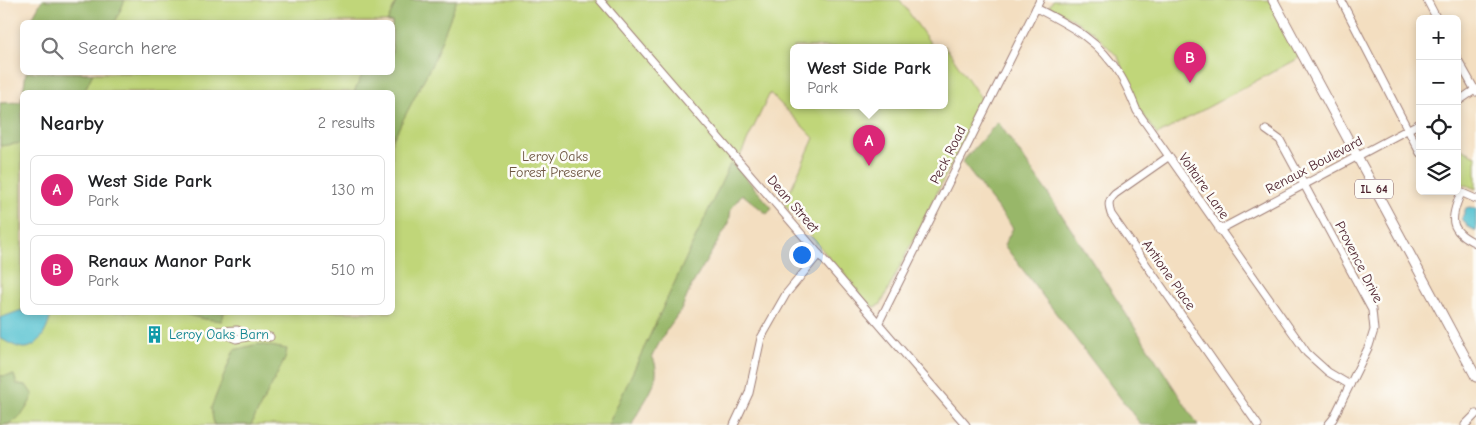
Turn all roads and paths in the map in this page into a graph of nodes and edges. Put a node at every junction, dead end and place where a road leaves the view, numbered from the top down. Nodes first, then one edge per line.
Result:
1 (600, 0) edge
2 (1040, 0) edge
3 (1272, 0) edge
4 (1341, 0) edge
5 (1427, 0) edge
6 (1036, 8) junction
7 (1435, 15) edge
8 (1458, 60) edge
9 (1475, 91) edge
10 (1461, 100) edge
11 (1416, 125) edge
12 (1407, 129) junction
13 (1266, 130) dead end
14 (1418, 150) edge
15 (1168, 156) junction
16 (1356, 156) junction
17 (1304, 184) junction
18 (1461, 192) edge
19 (1458, 195) edge
20 (1476, 199) edge
21 (1219, 230) junction
22 (1476, 243) edge
23 (819, 254) junction
24 (879, 322) junction
25 (251, 336) dead end
26 (270, 337) dead end
27 (1476, 378) edge
28 (1350, 385) junction
29 (1476, 414) edge
30 (1257, 424) edge
31 (734, 425) edge
32 (966, 425) edge
33 (1328, 425) edge
34 (1466, 425) edge

1 - 23 street, Dean Street
2 - 6 street, Peck Road
3 - 16 main road, IL 64
4 - 12 street
5 - 7 street
6 - 15 street, Voltaire Lane
6 - 24 street, Peck Road
8 - 9 street
9 - 10 street
11 - 12 street, Renaux Boulevard
12 - 14 street
12 - 16 street, Renaux Boulevard
13 - 17 street, Provence Drive
15 - 21 street, Voltaire Lane
15 - 30 street, Antione Place
16 - 17 street, Renaux Boulevard
16 - 27 main road, IL 64
17 - 21 street, Renaux Boulevard
17 - 28 street, Provence Drive
18 - 20 street
19 - 22 street
21 - 28 street, Voltaire Lane
23 - 24 street, Dean Street
23 - 31 street
24 - 32 street, Dean Street
25 - 26 street
28 - 33 street, Provence Drive
29 - 34 street

